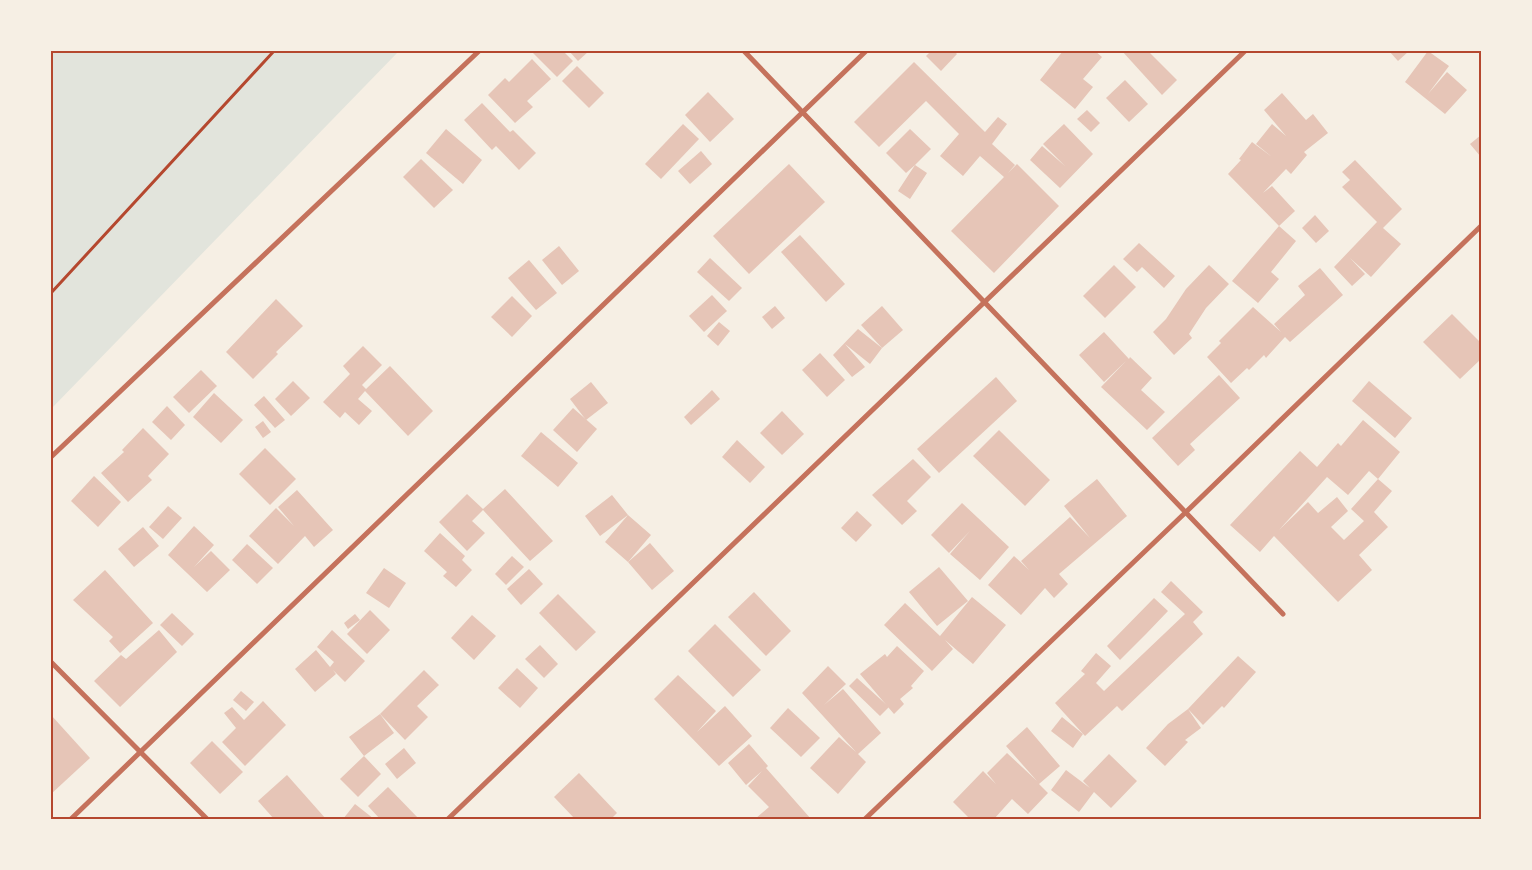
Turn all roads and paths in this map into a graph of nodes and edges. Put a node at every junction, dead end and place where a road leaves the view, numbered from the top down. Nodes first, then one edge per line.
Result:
1 (274, 51) edge
2 (479, 51) edge
3 (744, 51) edge
4 (866, 51) edge
5 (1245, 51) edge
6 (803, 112) junction
7 (1481, 226) edge
8 (51, 293) edge
9 (985, 302) junction
10 (51, 458) edge
11 (1186, 512) junction
12 (1283, 614) dead end
13 (51, 662) edge
14 (140, 750) junction
15 (71, 819) edge
16 (207, 819) edge
17 (448, 819) edge
18 (865, 819) edge

1 - 8 path
2 - 10 street
3 - 6 street
4 - 6 street
5 - 9 street
6 - 9 street
6 - 14 street
7 - 11 street
9 - 11 street
9 - 17 street
11 - 12 street
11 - 18 street
13 - 14 street
14 - 15 street
14 - 16 street

